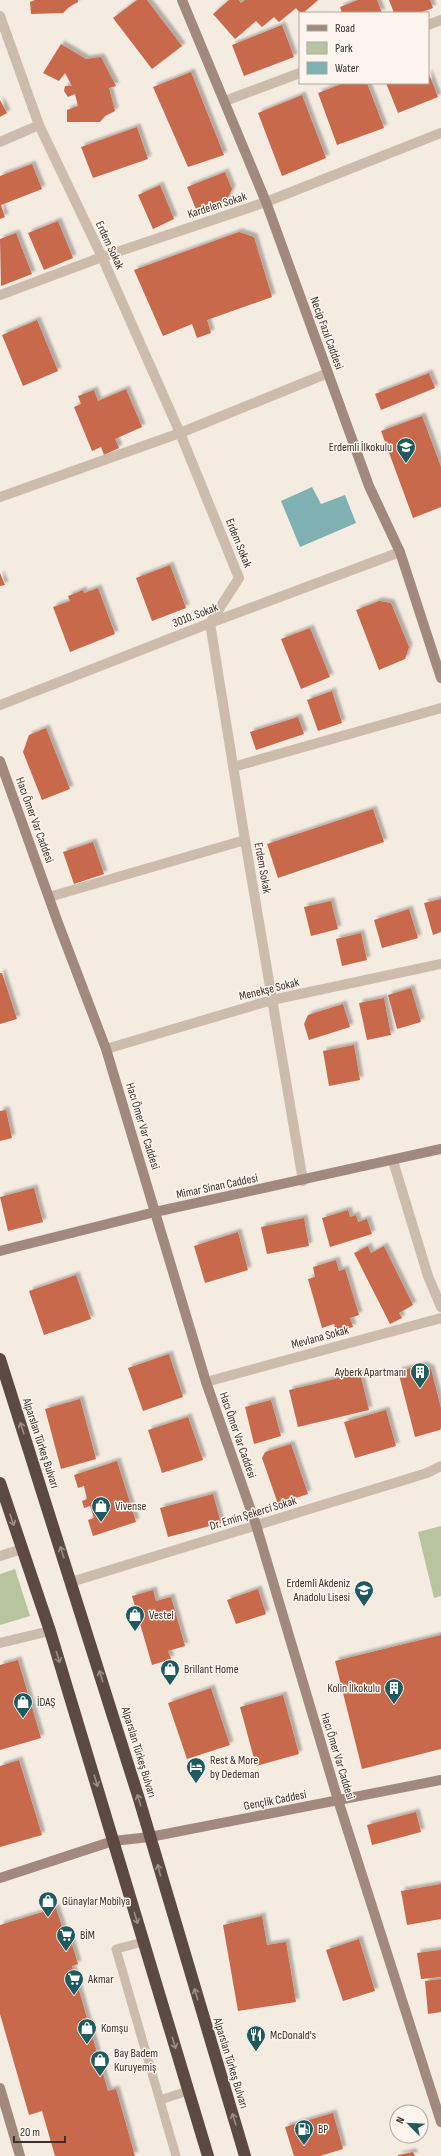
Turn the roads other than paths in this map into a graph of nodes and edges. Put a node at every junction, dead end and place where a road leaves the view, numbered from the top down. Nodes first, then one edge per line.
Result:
1 (182, 0) edge
2 (0, 16) edge
3 (441, 20) edge
4 (429, 25) edge
5 (299, 73) edge
6 (225, 101) junction
7 (39, 125) junction
8 (441, 133) edge
9 (0, 142) edge
10 (266, 202) junction
11 (102, 257) junction
12 (0, 295) edge
13 (328, 373) junction
14 (180, 433) junction
15 (0, 497) edge
16 (400, 552) junction
17 (210, 623) junction
18 (441, 678) edge
19 (0, 705) edge
20 (441, 708) edge
21 (0, 761) edge
22 (233, 767) junction
23 (244, 840) junction
24 (49, 897) junction
25 (441, 964) edge
26 (272, 1000) junction
27 (106, 1049) junction
28 (441, 1149) edge
29 (393, 1160) junction
30 (303, 1181) junction
31 (155, 1212) junction
32 (0, 1251) edge
33 (441, 1307) edge
34 (441, 1318) edge
35 (0, 1359) edge
36 (206, 1382) junction
37 (441, 1466) edge
38 (0, 1484) edge
39 (256, 1525) junction
40 (22, 1549) junction
41 (0, 1556) edge
42 (72, 1582) junction
43 (50, 1631) junction
44 (0, 1643) edge
45 (441, 1780) edge
46 (338, 1800) junction
47 (150, 1837) junction
48 (113, 1841) junction
49 (0, 1878) edge
50 (143, 1942) junction
51 (0, 2088) edge
52 (188, 2091) junction
53 (160, 2100) junction
54 (441, 2122) edge
55 (20, 2156) edge
56 (176, 2156) edge
57 (208, 2156) edge
58 (245, 2156) edge

1 - 6 street, Necip Fazıl Caddesi
2 - 7 street, Erdem Sokak
3 - 4 street
5 - 6 street
6 - 10 street, Necip Fazıl Caddesi
7 - 9 street
7 - 11 street, Erdem Sokak
8 - 10 street, Kardelen Sokak
10 - 11 street, Kardelen Sokak
10 - 13 street, Necip Fazıl Caddesi
11 - 12 street, Kardelen Sokak
11 - 14 street, Erdem Sokak
13 - 14 street
13 - 16 street, Necip Fazıl Caddesi
14 - 15 street
14 - 17 street, Erdem Sokak
16 - 17 street, 3010. Sokak
16 - 18 street, Necip Fazıl Caddesi
17 - 19 street, 3010. Sokak
17 - 22 street, Erdem Sokak
20 - 22 street
21 - 24 street, Hacı Ömer Var Caddesi
22 - 23 street, Erdem Sokak
23 - 24 street
23 - 26 street, Erdem Sokak
24 - 27 street, Hacı Ömer Var Caddesi
25 - 26 street, Menekşe Sokak
26 - 27 street, Menekşe Sokak
26 - 30 street, Erdem Sokak
27 - 31 street, Hacı Ömer Var Caddesi
28 - 29 street, Mimar Sinan Caddesi
29 - 30 street, Mimar Sinan Caddesi
29 - 33 street
30 - 31 street, Mimar Sinan Caddesi
31 - 32 street, Mimar Sinan Caddesi
31 - 36 street, Hacı Ömer Var Caddesi
34 - 36 street, Mevlana Sokak
42 -> 35 highway, Alparslan Türkeş Bulvarı
36 - 39 street, Hacı Ömer Var Caddesi
37 - 39 street, Dr. Emin Şekerci Sokak
38 -> 40 highway
39 - 42 street, Dr. Emin Şekerci Sokak
39 - 46 street, Hacı Ömer Var Caddesi
40 - 41 street
40 - 43 highway
47 -> 42 highway, Alparslan Türkeş Bulvarı
43 - 44 street
43 -> 48 highway
45 - 46 street, Gençlik Caddesi
46 - 47 street, Gençlik Caddesi
46 - 54 street, Hacı Ömer Var Caddesi
47 - 48 street, Gençlik Caddesi
58 -> 47 highway, Alparslan Türkeş Bulvarı
48 - 49 street, Gençlik Caddesi
48 -> 50 highway
50 -> 52 highway
50 - 53 lane
51 - 55 street
52 - 53 lane
52 - 57 highway
53 - 56 lane

